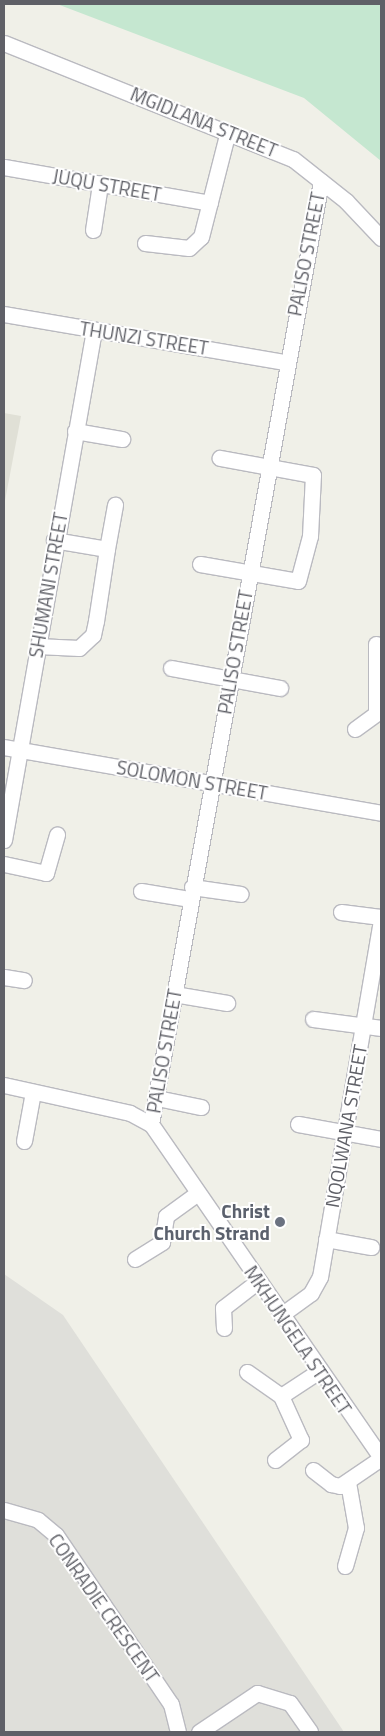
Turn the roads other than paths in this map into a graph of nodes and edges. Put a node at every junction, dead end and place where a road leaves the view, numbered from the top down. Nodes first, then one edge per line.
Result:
1 (4, 43) edge
2 (228, 131) junction
3 (4, 167) edge
4 (321, 181) junction
5 (100, 184) junction
6 (210, 203) junction
7 (92, 230) dead end
8 (381, 238) edge
9 (145, 243) dead end
10 (4, 314) edge
11 (94, 330) junction
12 (285, 362) junction
13 (76, 431) junction
14 (122, 439) dead end
15 (220, 458) dead end
16 (267, 466) junction
17 (115, 505) dead end
18 (54, 540) junction
19 (107, 549) junction
20 (200, 564) dead end
21 (249, 574) junction
22 (376, 644) dead end
23 (37, 646) junction
24 (171, 668) dead end
25 (231, 679) junction
26 (280, 688) dead end
27 (379, 710) edge
28 (355, 729) dead end
29 (4, 747) edge
30 (20, 750) junction
31 (212, 784) junction
32 (381, 813) edge
33 (57, 835) dead end
34 (4, 840) edge
35 (4, 864) edge
36 (141, 891) dead end
37 (191, 893) junction
38 (242, 894) dead end
39 (341, 912) dead end
40 (381, 919) edge
41 (4, 977) edge
42 (24, 980) dead end
43 (174, 994) junction
44 (227, 1002) dead end
45 (313, 1019) dead end
46 (363, 1026) junction
47 (381, 1028) edge
48 (4, 1085) edge
49 (33, 1092) junction
50 (157, 1098) junction
51 (201, 1106) dead end
52 (151, 1124) junction
53 (298, 1124) dead end
54 (344, 1133) junction
55 (381, 1139) edge
56 (24, 1141) dead end
57 (198, 1193) junction
58 (326, 1239) junction
59 (371, 1246) dead end
60 (135, 1259) dead end
61 (258, 1281) junction
62 (281, 1315) junction
63 (224, 1328) dead end
64 (319, 1371) junction
65 (247, 1372) dead end
66 (281, 1396) junction
67 (381, 1458) edge
68 (275, 1460) dead end
69 (313, 1470) dead end
70 (348, 1482) junction
71 (4, 1510) edge
72 (345, 1566) dead end
73 (178, 1732) edge
74 (199, 1732) edge
75 (310, 1732) edge

1 - 2 street, MGIDLANA STREET
2 - 4 street, MGIDLANA STREET
2 - 6 street
3 - 5 street, JUQU STREET
4 - 8 street, MGIDLANA STREET
4 - 12 street, PALISO STREET
5 - 6 street, JUQU STREET
5 - 7 street
6 - 9 street
10 - 11 street, THUNZI STREET
11 - 12 street, THUNZI STREET
11 - 13 street, SHUMANI STREET
12 - 16 street, PALISO STREET
13 - 14 street
13 - 18 street, SHUMANI STREET
15 - 16 street
16 - 21 street, PALISO STREET
16 - 21 street
17 - 19 street
18 - 19 street
18 - 23 street, SHUMANI STREET
19 - 23 street
20 - 21 street
21 - 25 street, PALISO STREET
22 - 27 street
23 - 30 street, SHUMANI STREET
24 - 25 street
25 - 26 street
25 - 31 street, PALISO STREET
27 - 28 street
29 - 30 street, SOLOMON STREET
30 - 31 street, SOLOMON STREET
30 - 34 street, SHUMANI STREET
31 - 32 street, SOLOMON STREET
31 - 37 street, PALISO STREET
33 - 35 street
36 - 37 street
37 - 38 street
37 - 43 street, PALISO STREET
39 - 40 street
40 - 46 street, NQOLWANA STREET
41 - 42 street
43 - 44 street
43 - 50 street, PALISO STREET
45 - 46 street
46 - 47 street
46 - 54 street, NQOLWANA STREET
48 - 49 street, MKHUNGELA STREET
49 - 52 street, MKHUNGELA STREET
49 - 56 street
50 - 51 street
50 - 52 street, PALISO STREET
52 - 57 street, MKHUNGELA STREET
53 - 54 street
54 - 55 street
54 - 58 street, NQOLWANA STREET
57 - 60 street
57 - 61 street, MKHUNGELA STREET
58 - 59 street
58 - 62 street, NQOLWANA STREET
61 - 62 street, MKHUNGELA STREET
61 - 63 street
62 - 64 street, MKHUNGELA STREET
64 - 66 street
64 - 67 street, MKHUNGELA STREET
65 - 66 street
66 - 68 street
67 - 70 street
69 - 70 street
70 - 72 street
71 - 73 street, CONRADIE CRESCENT
74 - 75 street

